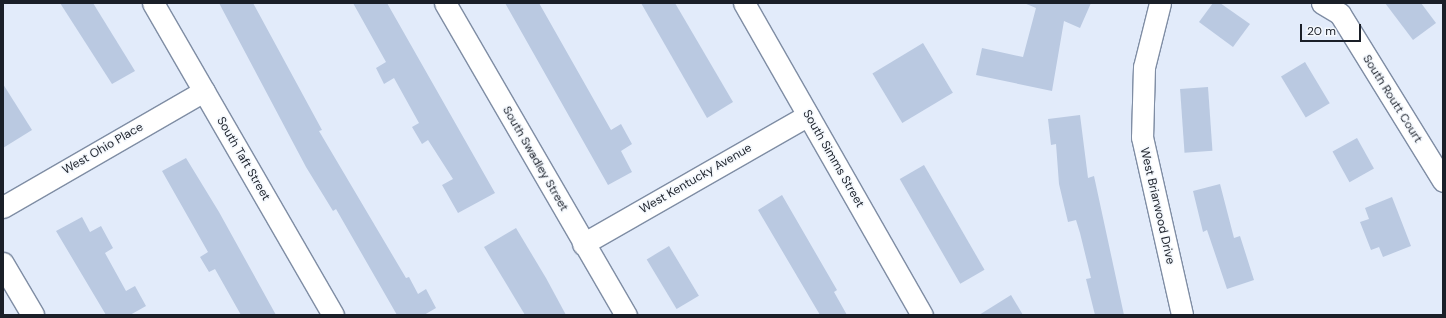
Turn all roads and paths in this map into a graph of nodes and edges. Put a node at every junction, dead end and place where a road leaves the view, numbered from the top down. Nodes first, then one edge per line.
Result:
1 (153, 3) edge
2 (445, 3) edge
3 (744, 3) edge
4 (1160, 3) edge
5 (1322, 3) edge
6 (204, 91) junction
7 (808, 115) junction
8 (1443, 181) edge
9 (3, 207) edge
10 (584, 244) junction
11 (3, 264) edge
12 (33, 315) edge
13 (332, 315) edge
14 (626, 315) edge
15 (922, 315) edge
16 (1182, 315) edge

1 - 6 street, South Taft Street
2 - 10 street, South Swadley Street
3 - 7 street, South Simms Street
4 - 16 street, West Briarwood Drive
5 - 8 street, South Routt Court
6 - 9 street, West Ohio Place
6 - 13 street, South Taft Street
7 - 10 street, West Kentucky Avenue
7 - 15 street, South Simms Street
10 - 14 street, South Swadley Street
11 - 12 main road

